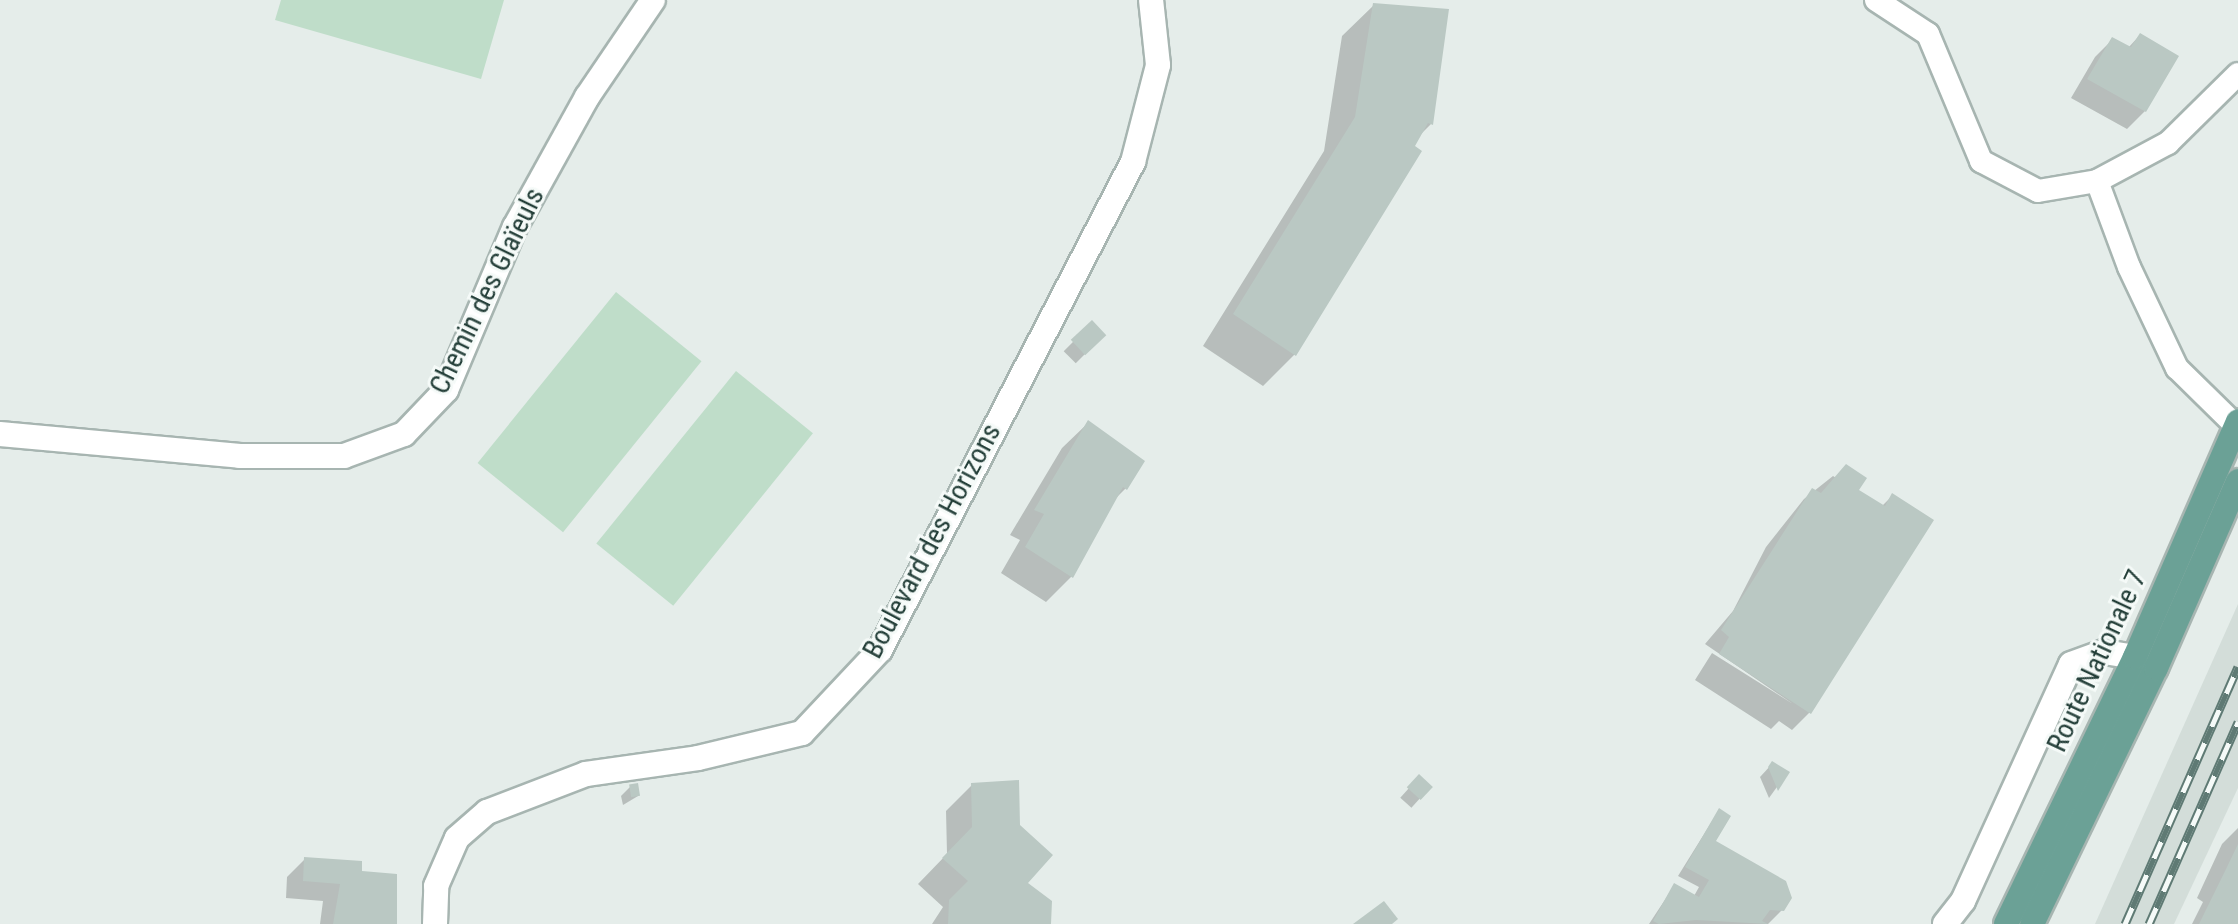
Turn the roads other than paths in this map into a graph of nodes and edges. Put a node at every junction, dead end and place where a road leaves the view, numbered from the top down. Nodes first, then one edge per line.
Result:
1 (653, 0) edge
2 (1151, 0) edge
3 (1876, 0) edge
4 (2238, 74) edge
5 (2097, 181) junction
6 (2237, 423) edge
7 (0, 434) edge
8 (2238, 481) edge
9 (2135, 657) junction
10 (435, 924) edge
11 (1945, 924) edge
12 (2006, 924) edge
13 (2032, 924) edge

1 - 7 street, Chemin des Glaïeuls
2 - 10 street, Boulevard des Horizons
3 - 5 lane
4 - 5 lane
5 - 6 lane
6 - 9 main road, Route Nationale 7
8 - 13 main road
9 - 11 street
9 - 12 main road, Route Nationale 7

